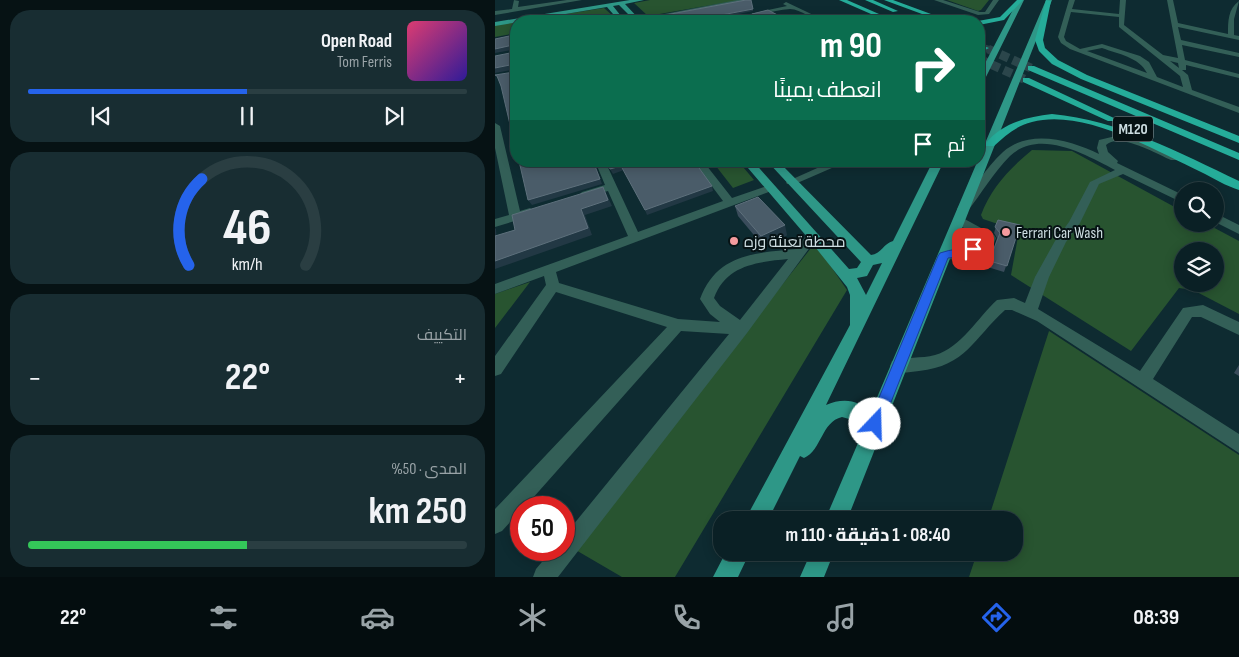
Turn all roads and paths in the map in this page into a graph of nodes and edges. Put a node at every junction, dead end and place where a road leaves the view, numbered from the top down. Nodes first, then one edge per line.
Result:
1 (516, 0) edge
2 (579, 0) edge
3 (641, 0) edge
4 (746, 0) edge
5 (779, 0) edge
6 (831, 0) edge
7 (842, 0) edge
8 (868, 0) edge
9 (887, 0) edge
10 (937, 0) edge
11 (996, 0) edge
12 (1020, 0) edge
13 (1048, 0) edge
14 (1072, 0) edge
15 (1123, 0) edge
16 (1170, 0) edge
17 (619, 1) edge
18 (604, 3) edge
19 (1239, 3) edge
20 (793, 7) junction
21 (1069, 10) junction
22 (515, 12) junction
23 (1236, 12) edge
24 (495, 13) edge
25 (542, 15) edge
26 (616, 15) edge
27 (632, 15) edge
28 (664, 15) edge
29 (751, 15) edge
30 (810, 15) edge
31 (863, 15) edge
32 (878, 15) edge
33 (904, 15) dead end
34 (930, 15) edge
35 (1122, 16) junction
36 (495, 20) edge
37 (510, 21) edge
38 (985, 22) edge
39 (495, 24) edge
40 (1176, 25) junction
41 (1231, 36) junction
42 (1239, 38) edge
43 (1179, 42) junction
44 (1078, 50) junction
45 (1239, 55) edge
46 (1160, 56) junction
47 (1182, 62) junction
48 (1031, 68) tunnel mouth
49 (985, 71) edge
50 (1184, 75) junction
51 (1239, 76) edge
52 (1154, 79) junction
53 (1026, 80) tunnel mouth
54 (1188, 89) junction
55 (1239, 101) edge
56 (1239, 110) edge
57 (496, 131) edge
58 (1239, 140) edge
59 (990, 144) junction
60 (1239, 157) edge
61 (985, 158) edge
62 (603, 167) edge
63 (703, 167) edge
64 (752, 167) edge
65 (777, 167) edge
66 (828, 167) edge
67 (936, 167) edge
68 (982, 167) edge
69 (500, 170) edge
70 (1124, 170) junction
71 (1216, 175) junction
72 (1239, 178) edge
73 (791, 182) junction
74 (612, 186) junction
75 (1239, 186) edge
76 (770, 188) junction
77 (1161, 189) junction
78 (1174, 196) edge
79 (577, 197) edge
80 (730, 203) junction
81 (542, 208) edge
82 (515, 216) junction
83 (964, 219) junction
84 (1224, 222) edge
85 (495, 223) edge
86 (1239, 230) edge
87 (903, 234) junction
88 (813, 235) junction
89 (635, 238) junction
90 (800, 253) junction
91 (944, 256) junction
92 (869, 260) junction
93 (549, 269) junction
94 (846, 275) junction
95 (553, 286) junction
96 (495, 289) edge
97 (1030, 310) junction
98 (678, 325) junction
99 (857, 328) junction
100 (742, 329) junction
101 (1239, 329) edge
102 (898, 366) junction
103 (495, 369) edge
104 (1142, 382) junction
105 (1239, 444) edge
106 (865, 450) junction
107 (761, 511) edge
108 (763, 511) edge
109 (840, 511) edge
110 (495, 524) edge
111 (734, 561) edge
112 (819, 561) edge
113 (544, 577) edge
114 (725, 577) edge
115 (813, 577) edge

1 - 22 street
2 - 22 street
3 - 17 main road
4 - 28 street
5 - 20 street
6 - 31 highway
7 - 32 highway
8 - 33 highway
9 - 34 highway
10 - 11 street
12 - 38 highway
12 - 49 main road
13 - 58 highway
13 - 59 main road
14 - 21 street
15 - 35 street
16 - 40 street
17 - 18 main road
17 - 27 main road
18 - 22 main road
18 - 25 main road
18 - 26 main road
19 - 23 street
20 - 29 street
20 - 30 street
21 - 35 street
21 - 44 street
22 - 24 street
22 - 36 main road
23 - 41 street
35 - 46 street
37 - 39 main road
40 - 41 street
40 - 43 street
41 - 42 street
43 - 45 street
43 - 47 street
44 - 52 street
44 - 52 street
46 - 47 street
46 - 50 street
47 - 50 street
47 - 51 street
48 - 60 highway, M120
50 - 54 street
52 - 54 street
53 - 72 highway, M120
54 - 55 street
54 - 56 street
57 - 69 street
59 - 61 main road
59 - 71 highway
62 - 74 street
63 - 80 street
64 - 76 main road
65 - 73 main road
66 - 73 street
67 - 87 main road
68 - 83 main road
69 - 82 street
70 - 77 street
70 - 83 street
70 - 97 street
71 - 75 highway
71 - 77 street
73 - 92 main road
74 - 79 street
74 - 89 street
76 - 80 street
76 - 88 main road
77 - 78 street
80 - 89 street
81 - 82 street
82 - 85 street
83 - 91 main road
83 - 91 street
84 - 86 street
87 - 92 main road
87 - 99 main road
88 - 90 street
88 - 94 main road
89 - 93 street
90 - 100 street
90 - 100 street
91 - 102 main road
92 - 94 main road
93 - 95 street
93 - 96 street
94 - 99 main road
95 - 98 street
95 - 103 street
97 - 102 street
97 - 104 street
98 - 100 street
98 - 110 street
99 - 107 main road
100 - 113 street
101 - 104 street
102 - 106 main road
104 - 105 street
106 - 108 main road
106 - 109 main road
111 - 114 main road
112 - 115 main road

